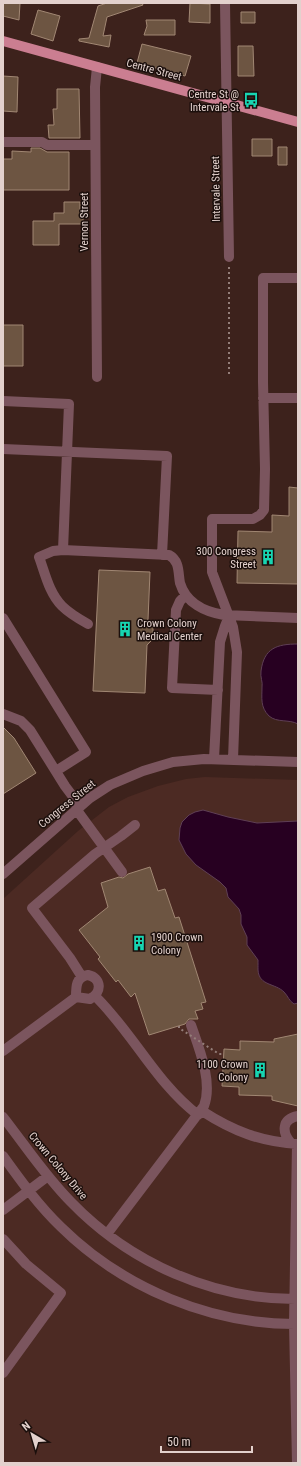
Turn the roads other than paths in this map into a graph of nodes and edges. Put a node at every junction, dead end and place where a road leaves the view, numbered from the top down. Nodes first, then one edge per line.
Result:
1 (225, 3) edge
2 (3, 41) edge
3 (97, 67) junction
4 (227, 102) junction
5 (298, 122) edge
6 (3, 142) edge
7 (96, 145) junction
8 (229, 257) road end
9 (298, 278) edge
10 (97, 377) dead end
11 (263, 398) junction
12 (298, 398) edge
13 (3, 401) edge
14 (3, 449) edge
15 (67, 452) junction
16 (63, 550) junction
17 (162, 555) junction
18 (186, 595) junction
19 (230, 616) junction
20 (3, 618) edge
21 (298, 618) edge
22 (88, 624) dead end
23 (218, 690) junction
24 (3, 714) edge
25 (214, 759) junction
26 (233, 759) junction
27 (298, 762) edge
28 (56, 771) junction
29 (78, 807) junction
30 (135, 825) dead end
31 (104, 847) junction
32 (122, 872) dead end
33 (3, 874) edge
34 (82, 977) junction
35 (76, 996) junction
36 (96, 996) junction
37 (191, 1025) dead end
38 (3, 1052) edge
39 (200, 1113) junction
40 (298, 1116) edge
41 (3, 1117) edge
42 (296, 1143) edge
43 (3, 1156) edge
44 (48, 1176) junction
45 (29, 1190) junction
46 (3, 1210) edge
47 (107, 1234) junction
48 (3, 1240) edge
49 (296, 1300) edge
50 (296, 1324) edge
51 (3, 1373) edge
52 (297, 1463) edge

1 - 4 street, Intervale Street
2 - 3 main road, Centre Street
3 - 4 main road, Centre Street
3 - 7 street, Vernon Street
4 - 5 main road, Centre Street
4 - 8 street, Intervale Street
6 - 7 street
7 - 10 street, Vernon Street
9 - 11 street
11 - 12 street
11 - 19 street
13 - 15 street
14 - 15 street
15 - 16 street
15 - 17 street
16 - 17 street
16 - 22 street
17 - 18 street
18 - 19 street
18 - 23 street
19 - 21 street
19 - 23 street
19 - 26 street
20 - 28 street
23 - 25 street
24 - 28 street
25 - 26 street, Congress Street
25 - 29 street, Congress Street
26 - 27 street, Congress Street
28 - 29 street
29 - 31 street
29 - 33 street, Congress Street
30 - 31 street
31 - 32 street
31 - 34 street
34 - 35 street
34 - 36 street
35 - 36 street
35 - 38 street
36 - 39 street
37 - 39 street
39 - 42 street
39 - 47 street
40 - 42 street
41 - 44 street, Crown Colony Drive
42 - 49 street
43 - 45 street
44 - 45 street
44 - 47 street, Crown Colony Drive
45 - 46 street
45 - 50 street
47 - 49 street, Crown Colony Drive
48 - 51 street
49 - 50 street
50 - 52 street

